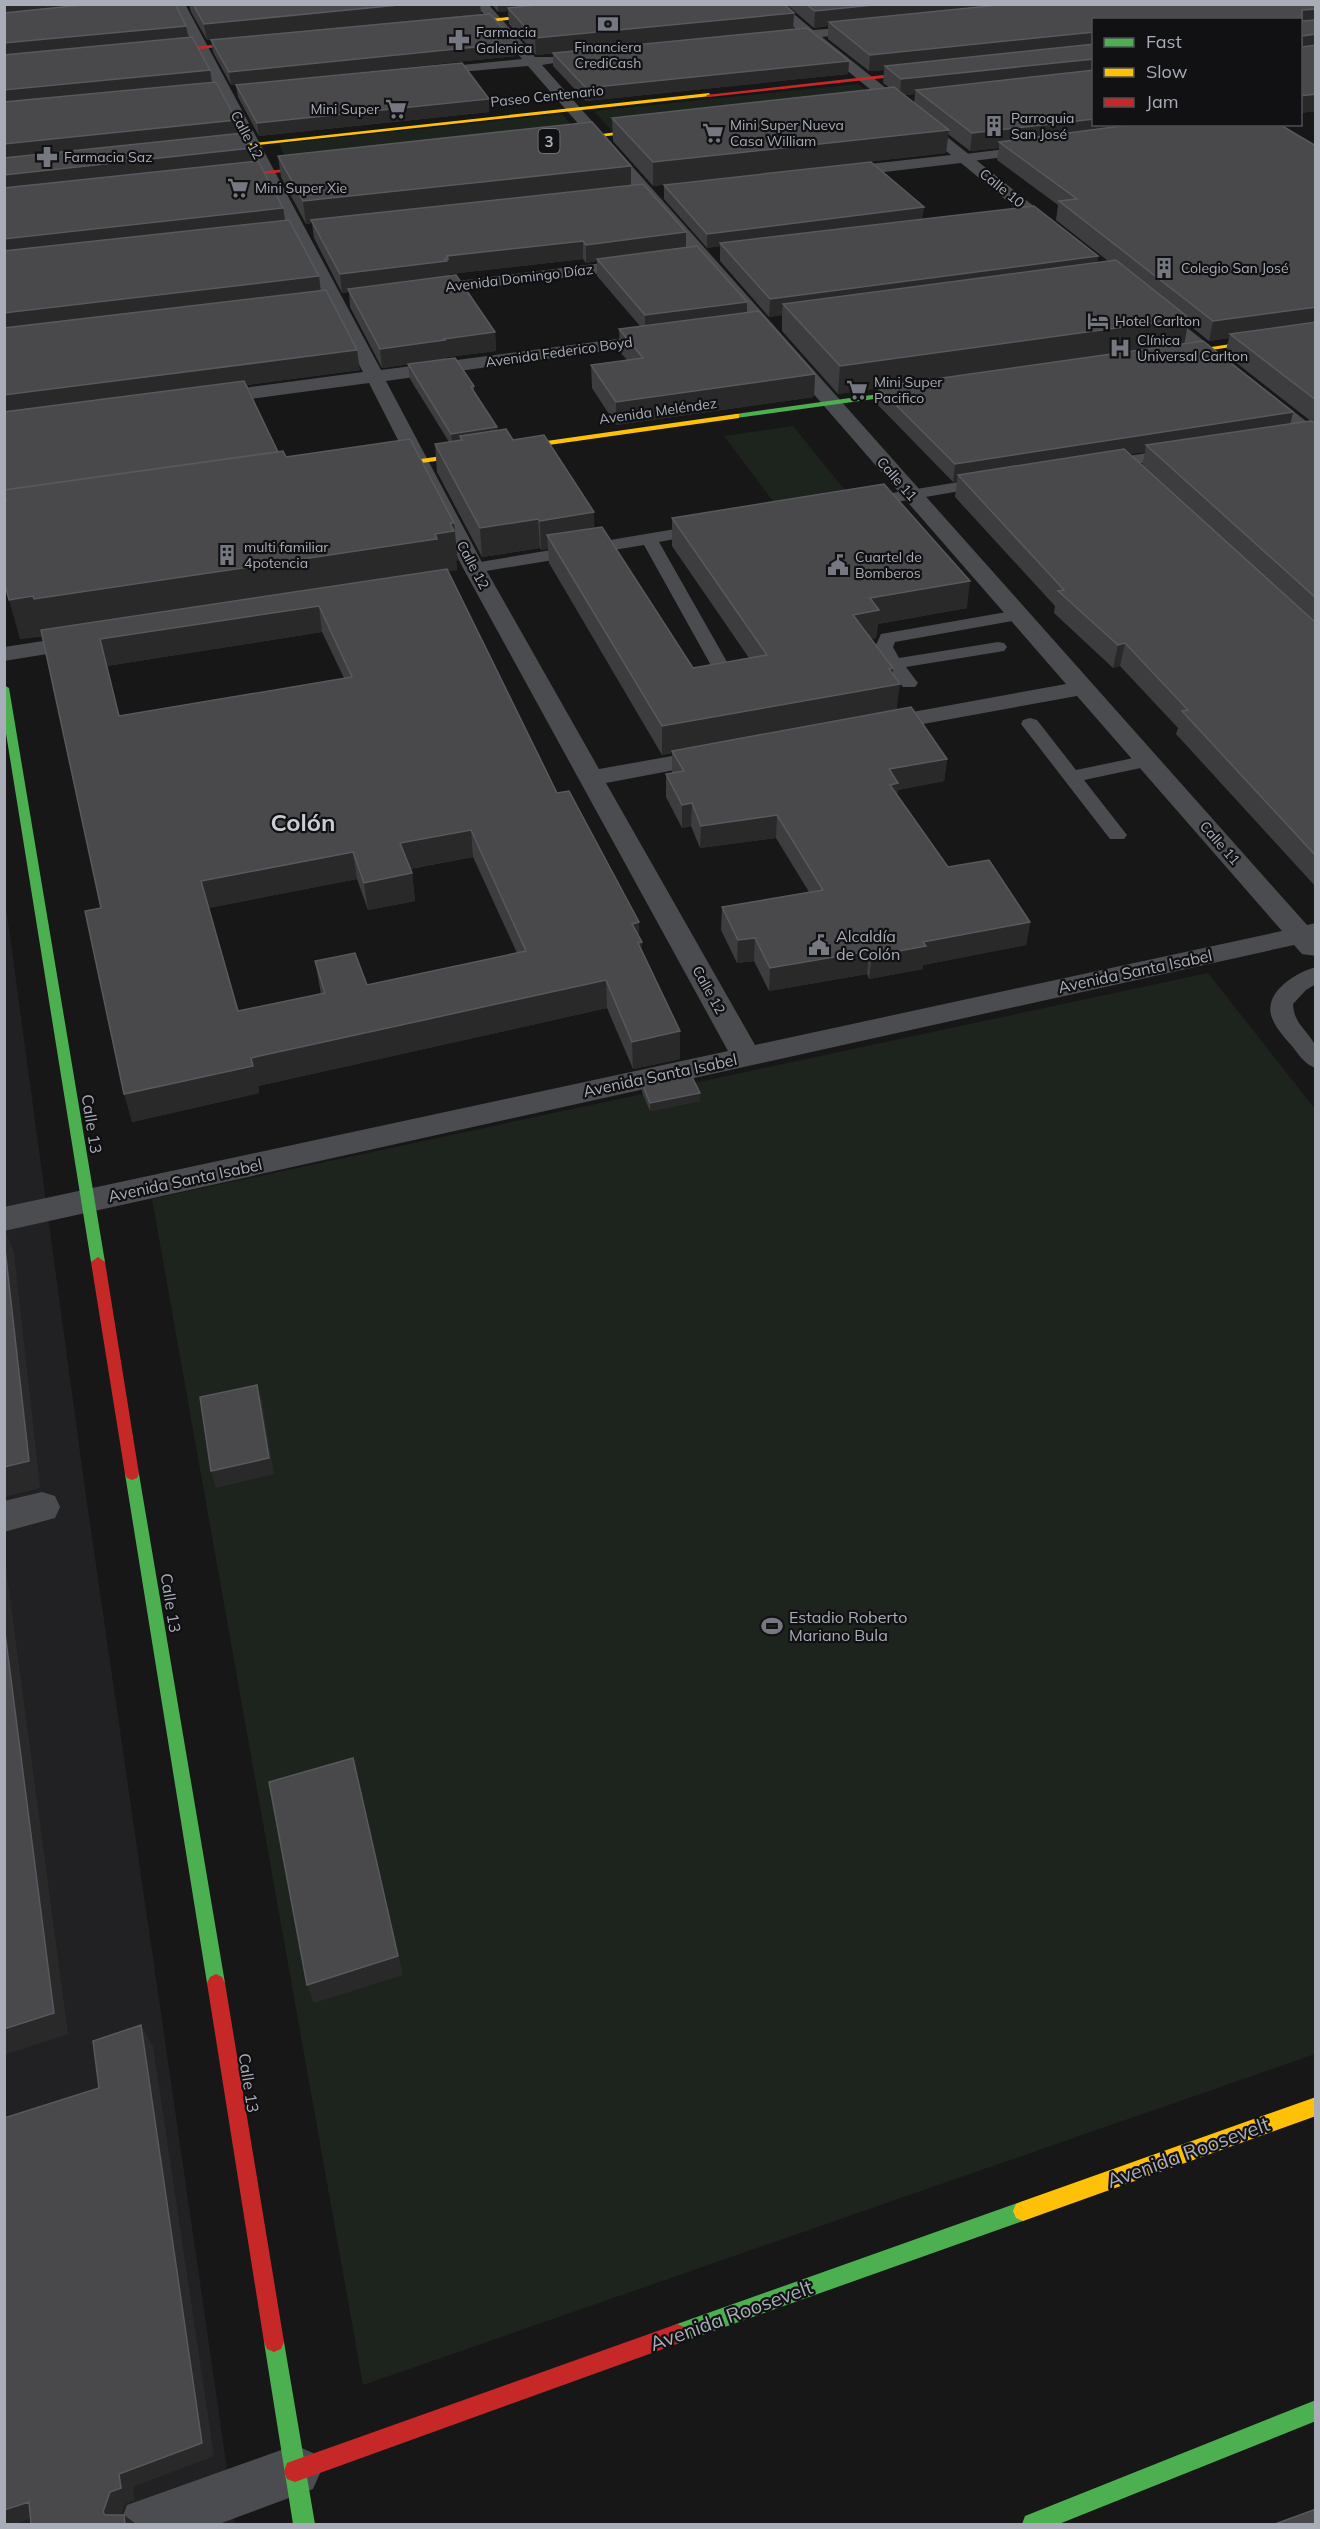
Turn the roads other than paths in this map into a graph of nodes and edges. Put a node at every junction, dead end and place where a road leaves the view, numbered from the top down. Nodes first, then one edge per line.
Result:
1 (481, 4) edge
2 (773, 4) edge
3 (196, 5) edge
4 (175, 6) edge
5 (563, 13) edge
6 (495, 20) junction
7 (436, 25) edge
8 (881, 27) edge
9 (810, 34) junction
10 (752, 40) edge
11 (271, 41) edge
12 (201, 48) junction
13 (143, 53) edge
14 (567, 59) edge
15 (532, 62) junction
16 (945, 70) edge
17 (402, 75) edge
18 (865, 78) junction
19 (919, 100) edge
20 (896, 103) junction
21 (873, 106) edge
22 (574, 109) junction
23 (666, 128) edge
24 (597, 136) junction
25 (550, 141) edge
26 (251, 144) junction
27 (1046, 148) edge
28 (192, 150) edge
29 (965, 158) junction
30 (337, 164) edge
31 (266, 172) junction
32 (812, 175) edge
33 (207, 178) edge
34 (670, 190) edge
35 (646, 193) junction
36 (623, 195) edge
37 (1033, 214) junction
38 (1010, 217) edge
39 (323, 230) edge
40 (294, 233) junction
41 (1069, 243) edge
42 (726, 252) edge
43 (702, 255) junction
44 (678, 258) edge
45 (654, 261) edge
46 (405, 292) edge
47 (357, 298) edge
48 (1140, 300) edge
49 (328, 302) junction
50 (787, 322) edge
51 (763, 325) junction
52 (740, 328) edge
53 (1316, 333) edge
54 (681, 336) edge
55 (1202, 350) junction
56 (1155, 356) edge
57 (373, 377) junction
58 (936, 388) edge
59 (183, 402) edge
60 (832, 402) junction
61 (1314, 435) edge
62 (1286, 437) edge
63 (1193, 451) edge
64 (1123, 461) junction
65 (418, 462) junction
66 (1088, 467) edge
67 (371, 469) edge
68 (1141, 477) edge
69 (1005, 480) edge
70 (911, 495) junction
71 (843, 506) edge
72 (717, 527) edge
73 (649, 539) junction
74 (471, 578) junction
75 (1018, 615) junction
76 (109, 638) edge
77 (998, 647) dead end
78 (4, 654) edge
79 (893, 664) junction
80 (722, 669) edge
81 (909, 683) dead end
82 (4, 688) edge
83 (1083, 688) junction
84 (1030, 724) dead end
85 (849, 731) edge
86 (743, 750) edge
87 (1148, 761) junction
88 (1072, 777) junction
89 (591, 778) junction
90 (1117, 835) dead end
91 (1311, 940) edge
92 (1316, 974) edge
93 (746, 1056) junction
94 (1316, 1060) edge
95 (88, 1201) junction
96 (4, 1220) edge
97 (42, 1507) dead end
98 (4, 1517) edge
99 (1311, 2117) edge
100 (1316, 2410) edge
101 (295, 2471) junction
102 (146, 2524) edge
103 (304, 2524) edge
104 (1033, 2524) edge

1 - 6 street, Calle 11
2 - 9 street, Calle 10
3 - 4 street
4 - 12 street, Calle 12
5 - 6 main road
6 - 7 main road
6 - 15 street, Calle 11
8 - 9 street
9 - 10 street
9 - 18 street, Calle 10
11 - 12 main road
12 - 13 main road
12 - 26 street, Calle 12
14 - 15 street
15 - 17 street
15 - 22 street, Calle 11
16 - 18 main road, Paseo Centenario / 3
18 - 20 street, Calle 10
18 - 22 main road, Paseo Centenario / 3
19 - 20 main road
20 - 21 main road
20 - 29 street, Calle 10
22 - 24 street, Calle 11
22 - 26 main road, Paseo Centenario / 3
23 - 24 main road, 3
24 - 25 main road, 3
24 - 35 street, Calle 11
26 - 28 main road, Paseo Centenario / 3
26 - 31 street, Calle 12
27 - 29 lane
29 - 32 street
29 - 37 street, Calle 10
30 - 31 main road
31 - 33 main road
31 - 40 street, Calle 12
34 - 35 street
35 - 36 street
35 - 43 street, Calle 11
37 - 38 street
37 - 41 street, Calle 10
39 - 40 street
40 - 49 street, Calle 12
42 - 43 street
43 - 44 street
43 - 51 street, Calle 11
45 - 46 street, Avenida Domingo Díaz
47 - 49 street
48 - 55 street
49 - 57 street, Calle 12
50 - 51 street
51 - 52 street
51 - 60 street, Calle 11
53 - 55 main road
54 - 57 street, Avenida Federico Boyd
55 - 56 main road
55 - 61 street
57 - 59 street, Avenida Federico Boyd
57 - 65 street, Calle 12
58 - 60 main road, Avenida Meléndez
60 - 65 main road, Avenida Meléndez
60 - 70 street, Calle 11
61 - 62 lane
63 - 64 lane
64 - 66 lane
64 - 68 lane
65 - 67 main road, Avenida Meléndez
65 - 74 street, Calle 12
69 - 70 lane
70 - 71 lane
70 - 75 street, Calle 11
72 - 73 lane
73 - 74 lane
73 - 80 lane
74 - 89 street, Calle 12
75 - 79 lane
75 - 83 street, Calle 11
76 - 78 street
77 - 79 lane
79 - 81 lane
82 - 95 main road, Calle 13
83 - 85 street
83 - 87 street, Calle 11
84 - 88 lane
86 - 89 street
87 - 88 lane
87 - 91 street, Calle 11
88 - 90 lane
89 - 93 street, Calle 12
91 - 93 street, Avenida Santa Isabel
92 - 94 lane
93 - 95 street, Avenida Santa Isabel
95 - 96 street, Avenida Santa Isabel
95 - 101 main road, Calle 13
97 - 98 street
99 - 101 main road, Avenida Roosevelt
100 - 104 main road
101 - 102 street, Avenida Roosevelt
101 - 103 main road, Calle 13

